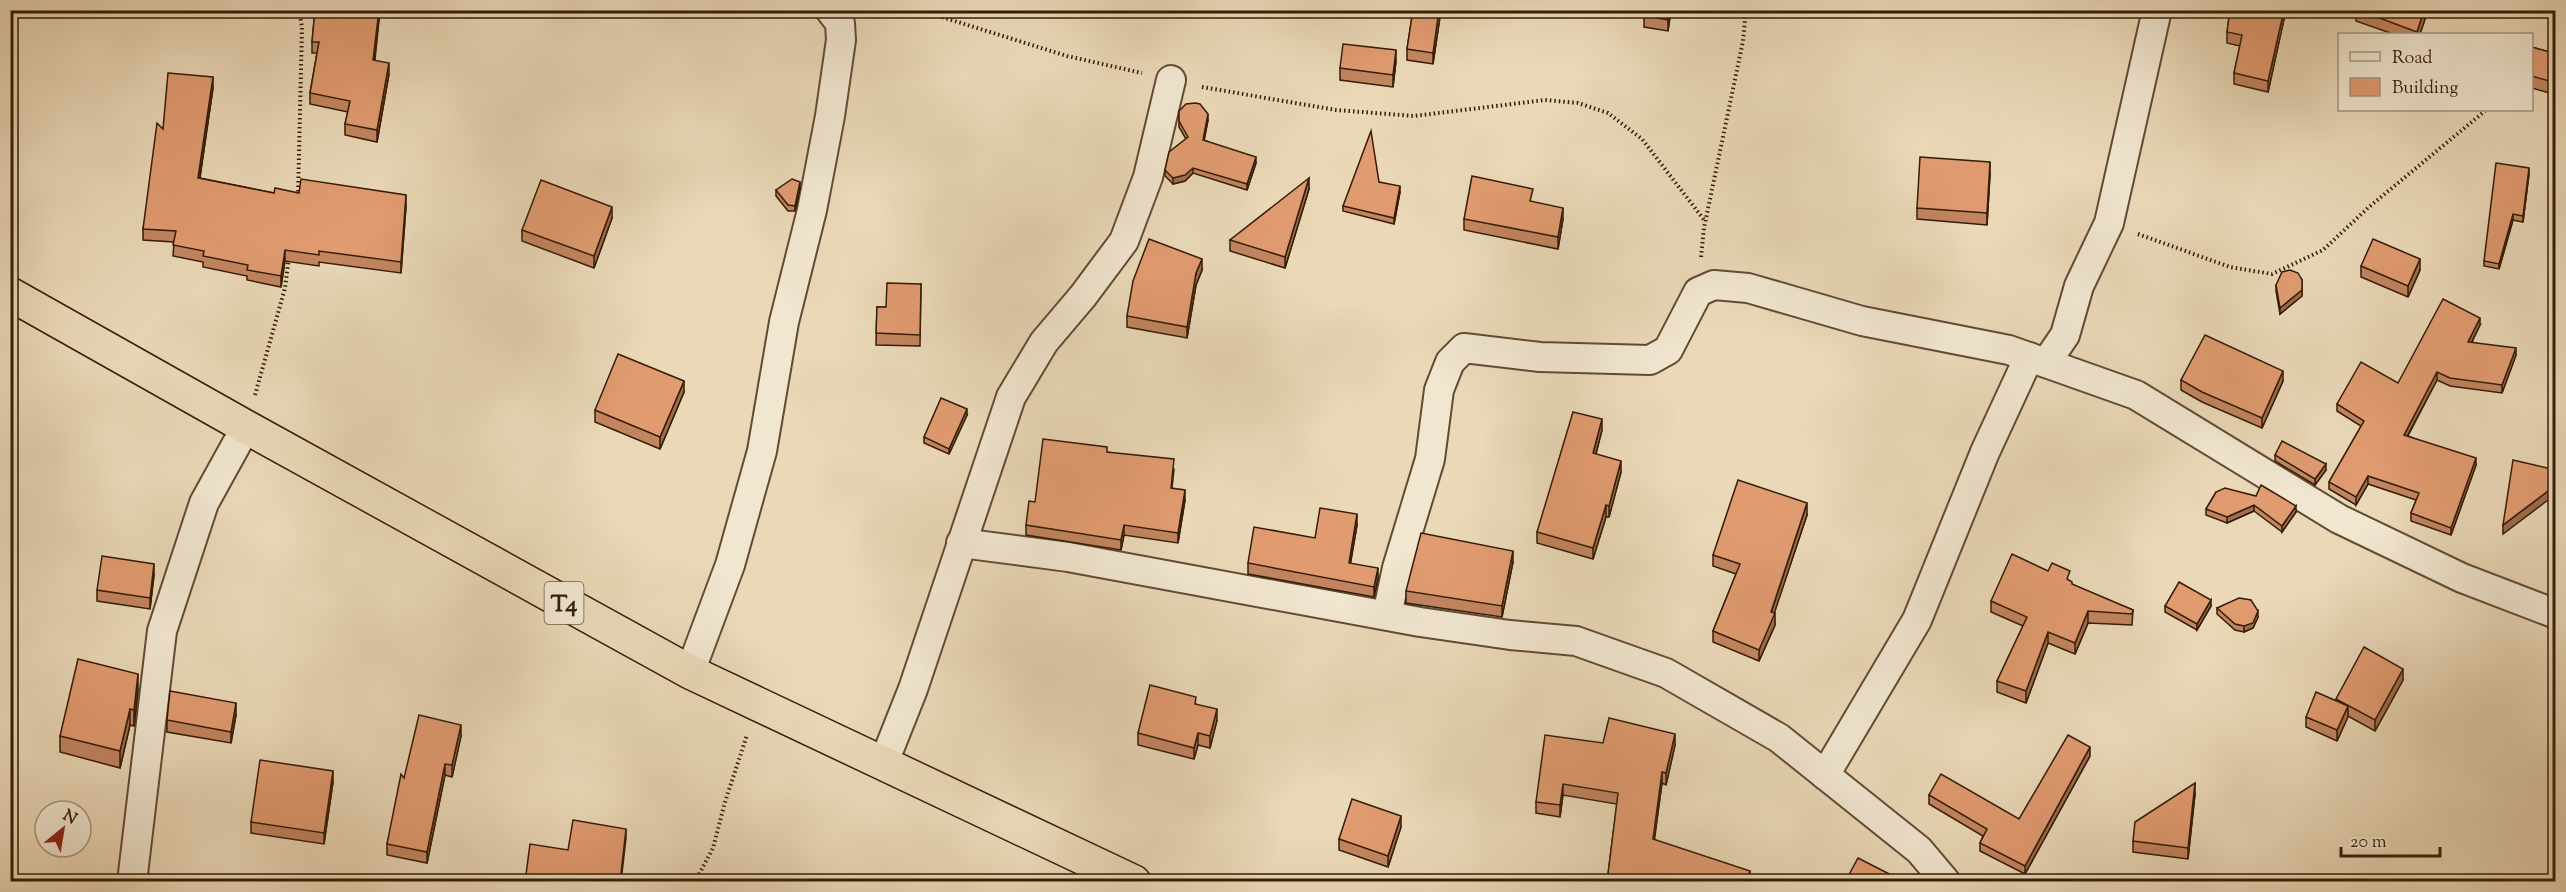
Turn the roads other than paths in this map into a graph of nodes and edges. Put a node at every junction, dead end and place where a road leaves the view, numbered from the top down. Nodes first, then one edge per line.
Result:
1 (830, 10) edge
2 (2157, 10) edge
3 (1172, 80) road end
4 (10, 294) edge
5 (2037, 360) junction
6 (246, 427) junction
7 (961, 543) junction
8 (2556, 614) edge
9 (1387, 615) junction
10 (690, 672) junction
11 (884, 762) junction
12 (1825, 775) junction
13 (132, 882) edge
14 (1134, 882) edge
15 (1946, 882) edge

1 - 10 street
2 - 5 street
3 - 7 street
4 - 6 highway, T4
5 - 8 street
5 - 9 street
5 - 12 street
6 - 10 highway, T4
6 - 13 street
7 - 9 street
7 - 11 street
9 - 12 street
10 - 11 highway, T4
11 - 14 highway, T4
12 - 15 street

